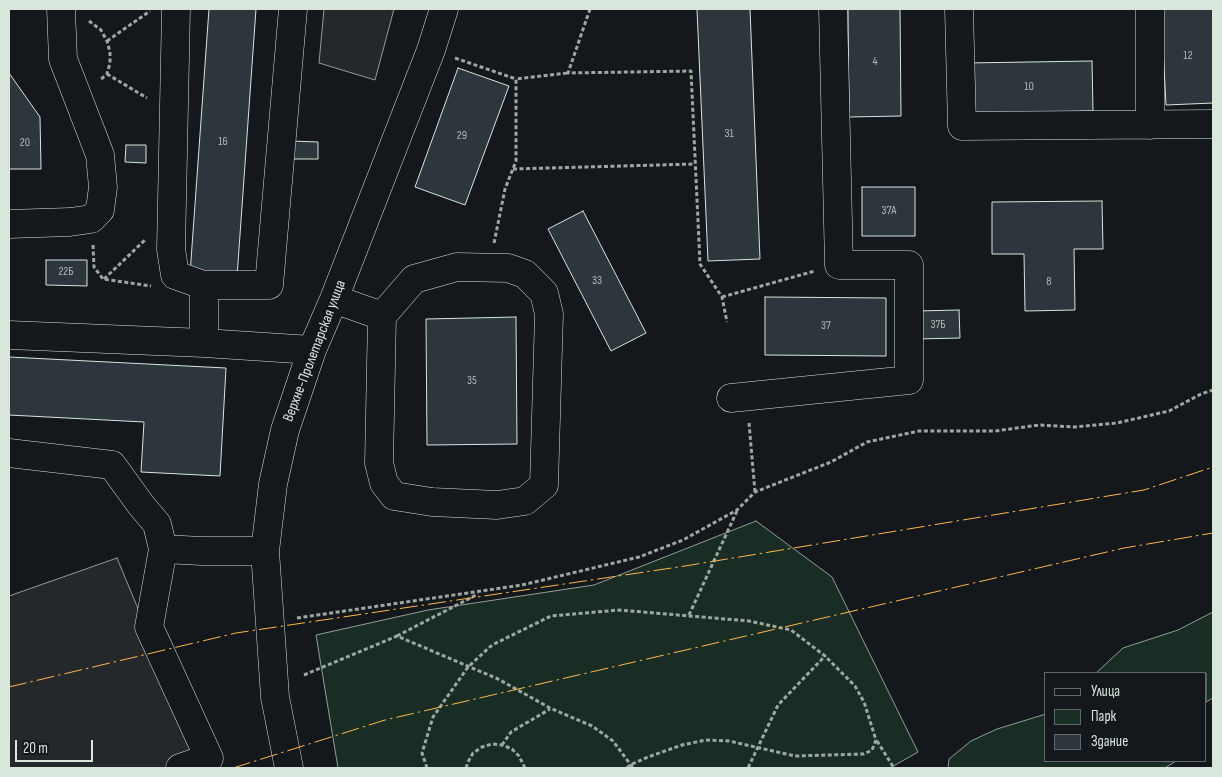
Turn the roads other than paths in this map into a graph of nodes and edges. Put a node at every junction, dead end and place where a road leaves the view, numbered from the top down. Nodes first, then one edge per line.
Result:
1 (176, 9) edge
2 (293, 9) edge
3 (444, 9) edge
4 (833, 9) edge
5 (959, 9) edge
6 (1150, 9) edge
7 (61, 15) edge
8 (1213, 124) edge
9 (1150, 125) junction
10 (9, 224) edge
11 (204, 296) dead end
12 (334, 299) junction
13 (382, 316) junction
14 (9, 334) edge
15 (204, 342) junction
16 (312, 350) junction
17 (739, 397) road end
18 (9, 453) edge
19 (163, 549) junction
20 (265, 552) junction
21 (180, 768) edge
22 (289, 768) edge

1 - 2 street
3 - 12 street, Верхне-Пролетарская улица
4 - 17 street
5 - 9 street
6 - 9 street
7 - 10 street
8 - 9 street
11 - 15 street
12 - 13 street
12 - 16 street, Верхне-Пролетарская улица
13 - 13 street
14 - 15 street
15 - 16 street
16 - 20 street, Верхне-Пролетарская улица
18 - 19 street
19 - 20 street
19 - 21 street
20 - 22 street, Верхне-Пролетарская улица

